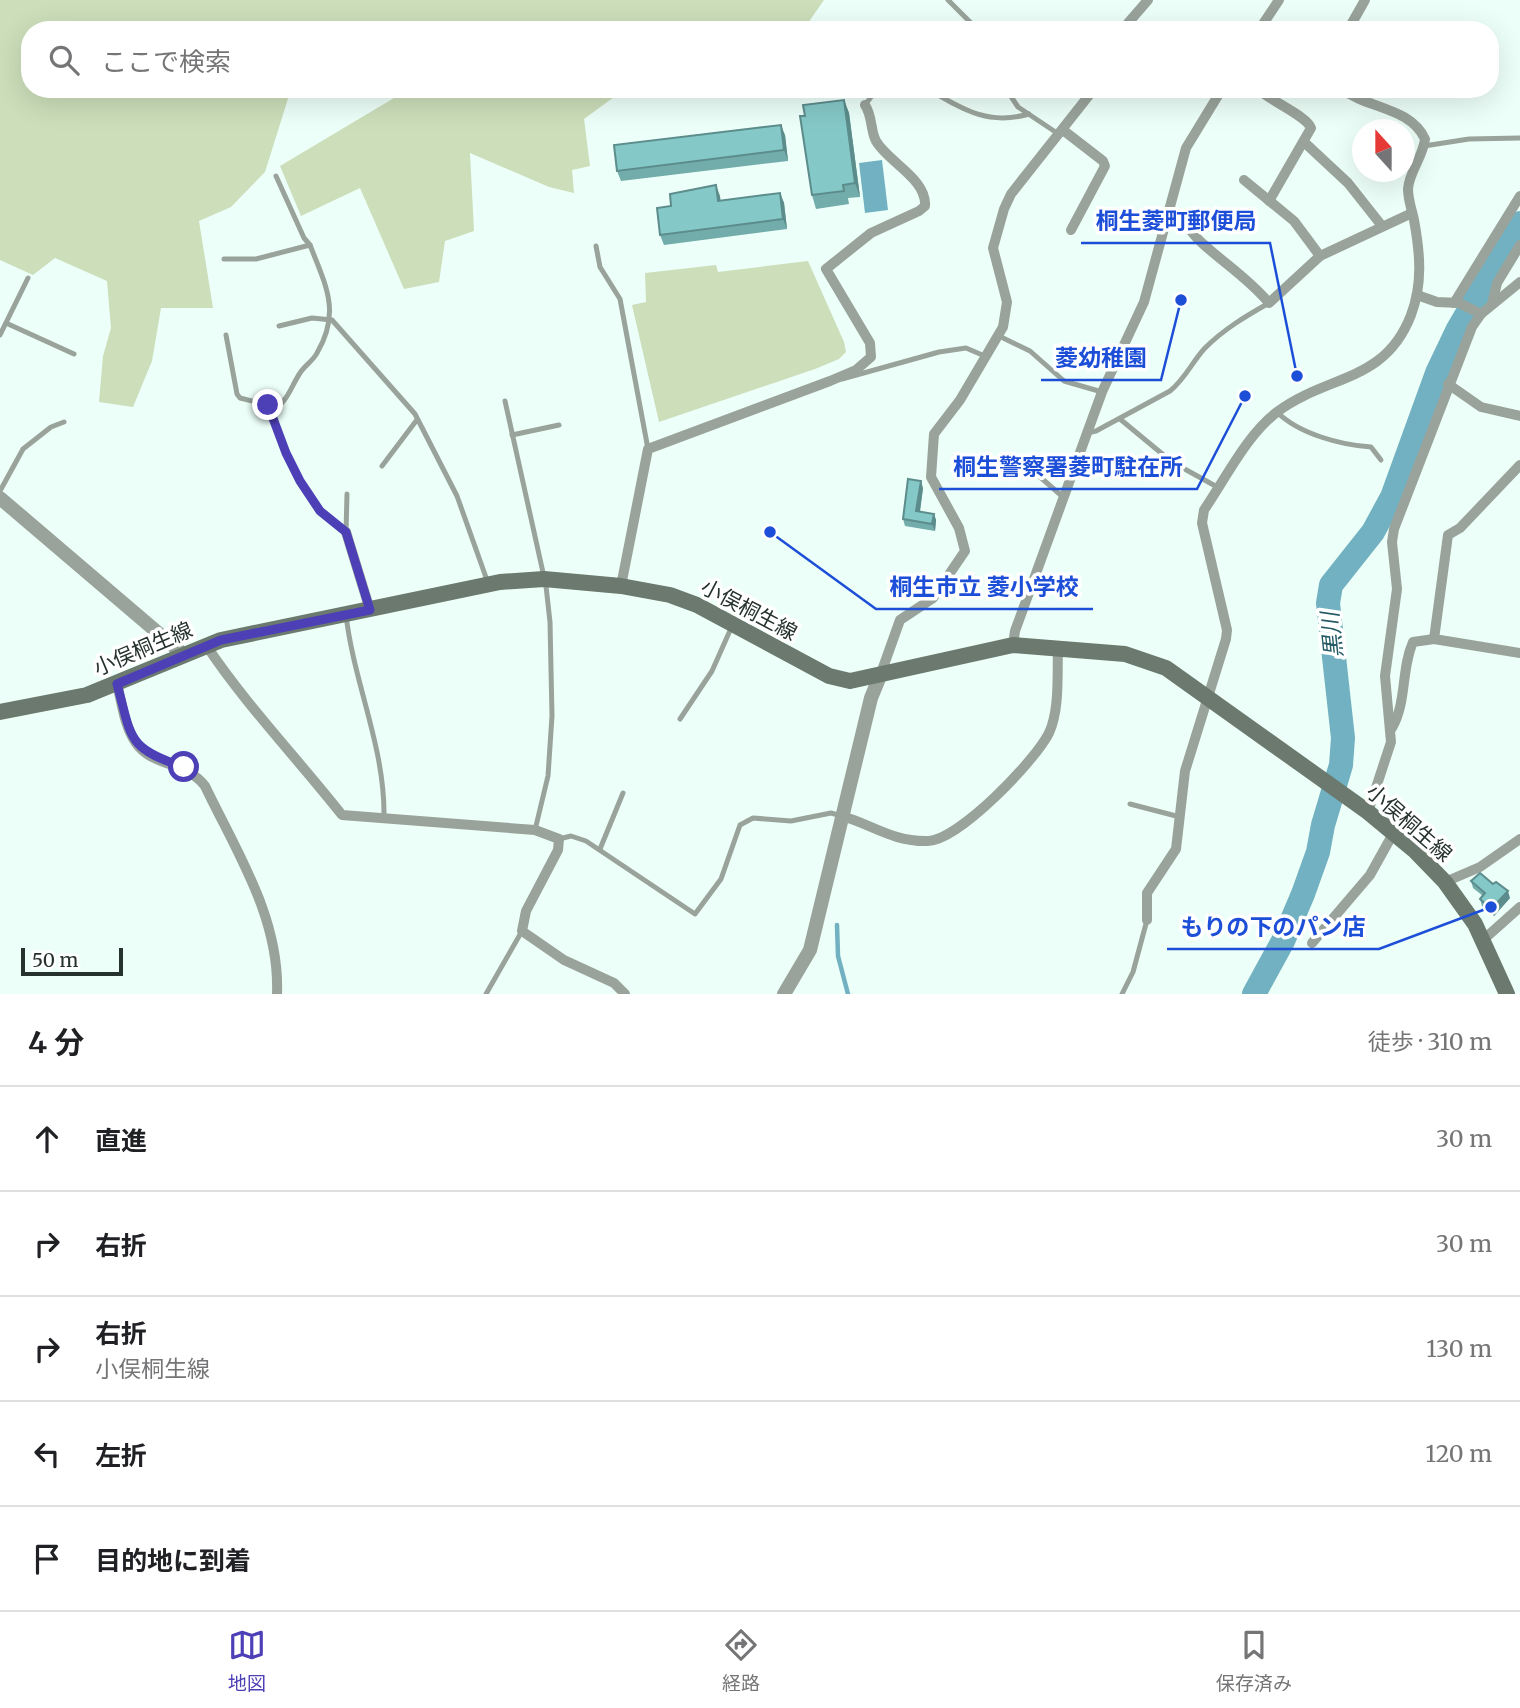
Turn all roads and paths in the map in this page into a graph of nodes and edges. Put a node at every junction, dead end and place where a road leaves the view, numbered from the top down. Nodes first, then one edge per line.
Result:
1 (948, 0) edge
2 (1148, 0) edge
3 (1279, 0) edge
4 (1364, 0) edge
5 (969, 21) edge
6 (1130, 21) edge
7 (1265, 21) edge
8 (1354, 21) edge
9 (870, 98) edge
10 (946, 98) edge
11 (1012, 98) edge
12 (1087, 98) edge
13 (1216, 98) edge
14 (1268, 98) edge
15 (1357, 98) edge
16 (865, 105) joint
17 (1029, 114) junction
18 (1062, 132) junction
19 (1520, 138) edge
20 (1304, 142) junction
21 (1424, 146) junction
22 (276, 176) dead end
23 (1244, 180) dead end
24 (1520, 196) edge
25 (1269, 201) junction
26 (1412, 213) junction
27 (1169, 214) junction
28 (1382, 226) junction
29 (1071, 230) dead end
30 (310, 245) junction
31 (596, 246) dead end
32 (1520, 246) edge
33 (1320, 256) junction
34 (224, 259) dead end
35 (28, 278) dead end
36 (1520, 282) edge
37 (1417, 295) junction
38 (1269, 303) junction
39 (1456, 303) junction
40 (1492, 304) junction
41 (1479, 313) junction
42 (332, 320) junction
43 (6, 323) junction
44 (279, 327) dead end
45 (0, 335) edge
46 (226, 335) dead end
47 (999, 336) junction
48 (74, 354) dead end
49 (987, 357) junction
50 (830, 381) junction
51 (1448, 384) junction
52 (1102, 392) junction
53 (505, 401) dead end
54 (271, 411) junction
55 (1278, 412) junction
56 (1520, 416) edge
57 (1120, 419) junction
58 (416, 421) junction
59 (64, 422) dead end
60 (559, 425) dead end
61 (1086, 433) junction
62 (512, 435) junction
63 (648, 449) junction
64 (1381, 460) dead end
65 (1024, 463) dead end
66 (1520, 465) edge
67 (382, 466) dead end
68 (1219, 488) junction
69 (0, 491) edge
70 (347, 494) dead end
71 (1063, 497) junction
72 (0, 498) edge
73 (346, 532) junction
74 (544, 579) junction
75 (489, 584) junction
76 (621, 586) junction
77 (370, 610) junction
78 (346, 615) junction
79 (732, 626) junction
80 (1434, 639) junction
81 (206, 645) junction
82 (1013, 645) junction
83 (1058, 648) junction
84 (1520, 653) edge
85 (184, 654) junction
86 (880, 676) junction
87 (117, 684) junction
88 (1207, 696) junction
89 (0, 712) edge
90 (680, 719) dead end
91 (1392, 728) junction
92 (623, 793) dead end
93 (1130, 804) dead end
94 (1368, 812) junction
95 (842, 816) junction
96 (1180, 817) junction
97 (384, 818) junction
98 (535, 830) junction
99 (1394, 832) junction
100 (559, 839) junction
101 (1520, 839) edge
102 (600, 849) junction
103 (1445, 882) junction
104 (1520, 907) edge
105 (1147, 920) joint
106 (522, 931) junction
107 (1483, 940) junction
108 (1312, 943) dead end
109 (277, 994) edge
110 (486, 994) edge
111 (625, 994) edge
112 (784, 994) edge
113 (1122, 994) edge
114 (1507, 994) edge

1 - 5 lane
2 - 6 street
3 - 7 street
4 - 8 street
9 - 16 lane
10 - 17 lane
11 - 17 lane
12 - 18 street
13 - 27 street
14 - 20 street
15 - 21 street
16 - 50 street
17 - 18 lane
18 - 29 street
18 - 47 street
19 - 21 lane
20 - 25 street
20 - 28 street
21 - 26 street
22 - 30 lane
23 - 25 street
24 - 39 street
25 - 33 street
26 - 28 street
26 - 37 street
27 - 38 street
27 - 52 street
28 - 33 street
30 - 34 lane
30 - 42 lane
31 - 63 lane
32 - 40 street
33 - 38 street
35 - 43 lane
36 - 40 street
37 - 39 street
37 - 55 street
38 - 57 lane
39 - 41 street
40 - 41 street
41 - 51 street
42 - 44 lane
42 - 54 lane
42 - 58 lane
43 - 45 lane
43 - 48 lane
46 - 54 lane
47 - 49 street
47 - 52 lane
49 - 50 lane
49 - 86 street
50 - 63 street
51 - 56 street
51 - 91 street
52 - 61 street
53 - 62 lane
54 - 73 lane
55 - 64 lane
55 - 68 street
57 - 61 lane
57 - 68 lane
58 - 67 lane
58 - 75 lane
59 - 69 lane
60 - 62 lane
61 - 71 street
62 - 74 lane
63 - 76 street
65 - 71 lane
66 - 80 street
68 - 88 street
70 - 73 lane
71 - 82 street
72 - 85 street
73 - 77 street
74 - 75 main road, 小俣桐生線
74 - 76 main road, 小俣桐生線
74 - 98 lane
75 - 77 main road, 小俣桐生線
76 - 79 main road, 小俣桐生線
77 - 78 main road, 小俣桐生線
78 - 81 main road, 小俣桐生線
78 - 97 lane
79 - 86 main road, 小俣桐生線
79 - 90 lane
80 - 84 street
80 - 91 street
81 - 85 main road, 小俣桐生線
81 - 97 street
82 - 83 main road, 小俣桐生線
82 - 86 main road, 小俣桐生線
83 - 88 main road, 小俣桐生線
83 - 95 street
85 - 87 main road, 小俣桐生線
86 - 95 street
87 - 89 main road, 小俣桐生線
87 - 109 street
88 - 94 main road, 小俣桐生線
88 - 96 street
91 - 94 street
92 - 102 lane
93 - 96 lane
94 - 99 main road, 小俣桐生線
95 - 102 lane
95 - 112 street
96 - 105 street
97 - 98 street
98 - 100 street
99 - 103 main road, 小俣桐生線
99 - 108 street
100 - 102 lane
100 - 106 street
101 - 103 street
103 - 107 main road, 小俣桐生線
104 - 107 street
105 - 113 lane
106 - 110 lane
106 - 111 street
107 - 114 main road, 小俣桐生線

